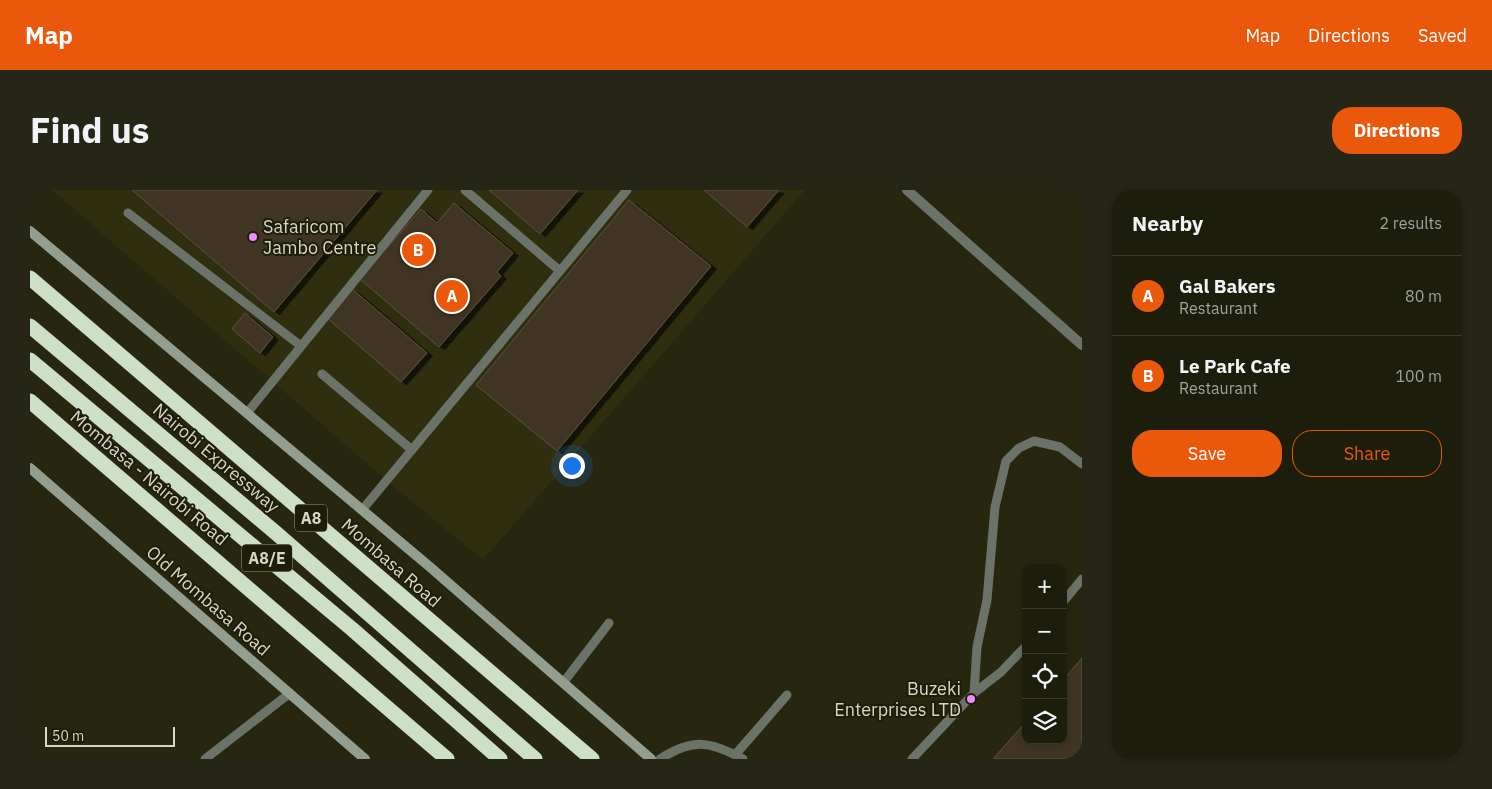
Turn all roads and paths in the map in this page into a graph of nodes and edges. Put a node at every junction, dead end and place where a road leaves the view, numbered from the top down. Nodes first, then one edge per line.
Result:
1 (428, 190) edge
2 (465, 190) edge
3 (628, 190) edge
4 (907, 190) edge
5 (128, 213) dead end
6 (30, 231) edge
7 (560, 271) junction
8 (30, 278) edge
9 (30, 326) edge
10 (1082, 345) edge
11 (301, 346) junction
12 (30, 360) edge
13 (322, 374) dead end
14 (30, 401) edge
15 (246, 413) junction
16 (412, 450) junction
17 (1082, 464) edge
18 (30, 468) edge
19 (362, 510) junction
20 (1082, 579) edge
21 (1067, 597) edge
22 (609, 623) dead end
23 (1022, 650) edge
24 (563, 683) junction
25 (290, 693) junction
26 (974, 694) junction
27 (787, 695) dead end
28 (739, 757) edge
29 (205, 759) edge
30 (365, 759) edge
31 (447, 759) edge
32 (500, 759) edge
33 (535, 759) edge
34 (592, 759) edge
35 (650, 759) edge
36 (660, 759) edge
37 (912, 759) edge

1 - 11 lane
2 - 7 lane
3 - 7 lane
4 - 10 street
5 - 11 lane
6 - 15 street
7 - 16 lane
8 - 34 highway, Mombasa Road / A8
9 - 33 highway, Nairobi Expressway / A8/E
11 - 15 lane
12 - 32 highway, A8/E
13 - 16 lane
14 - 31 highway, Mombasa - Nairobi Road
15 - 19 street
16 - 19 lane
17 - 26 lane
18 - 25 street, Old Mombasa Road
19 - 24 street
20 - 21 lane
22 - 24 lane
23 - 26 lane
24 - 35 street
25 - 29 lane
25 - 30 street, Old Mombasa Road
26 - 37 lane
27 - 28 lane
28 - 36 lane

